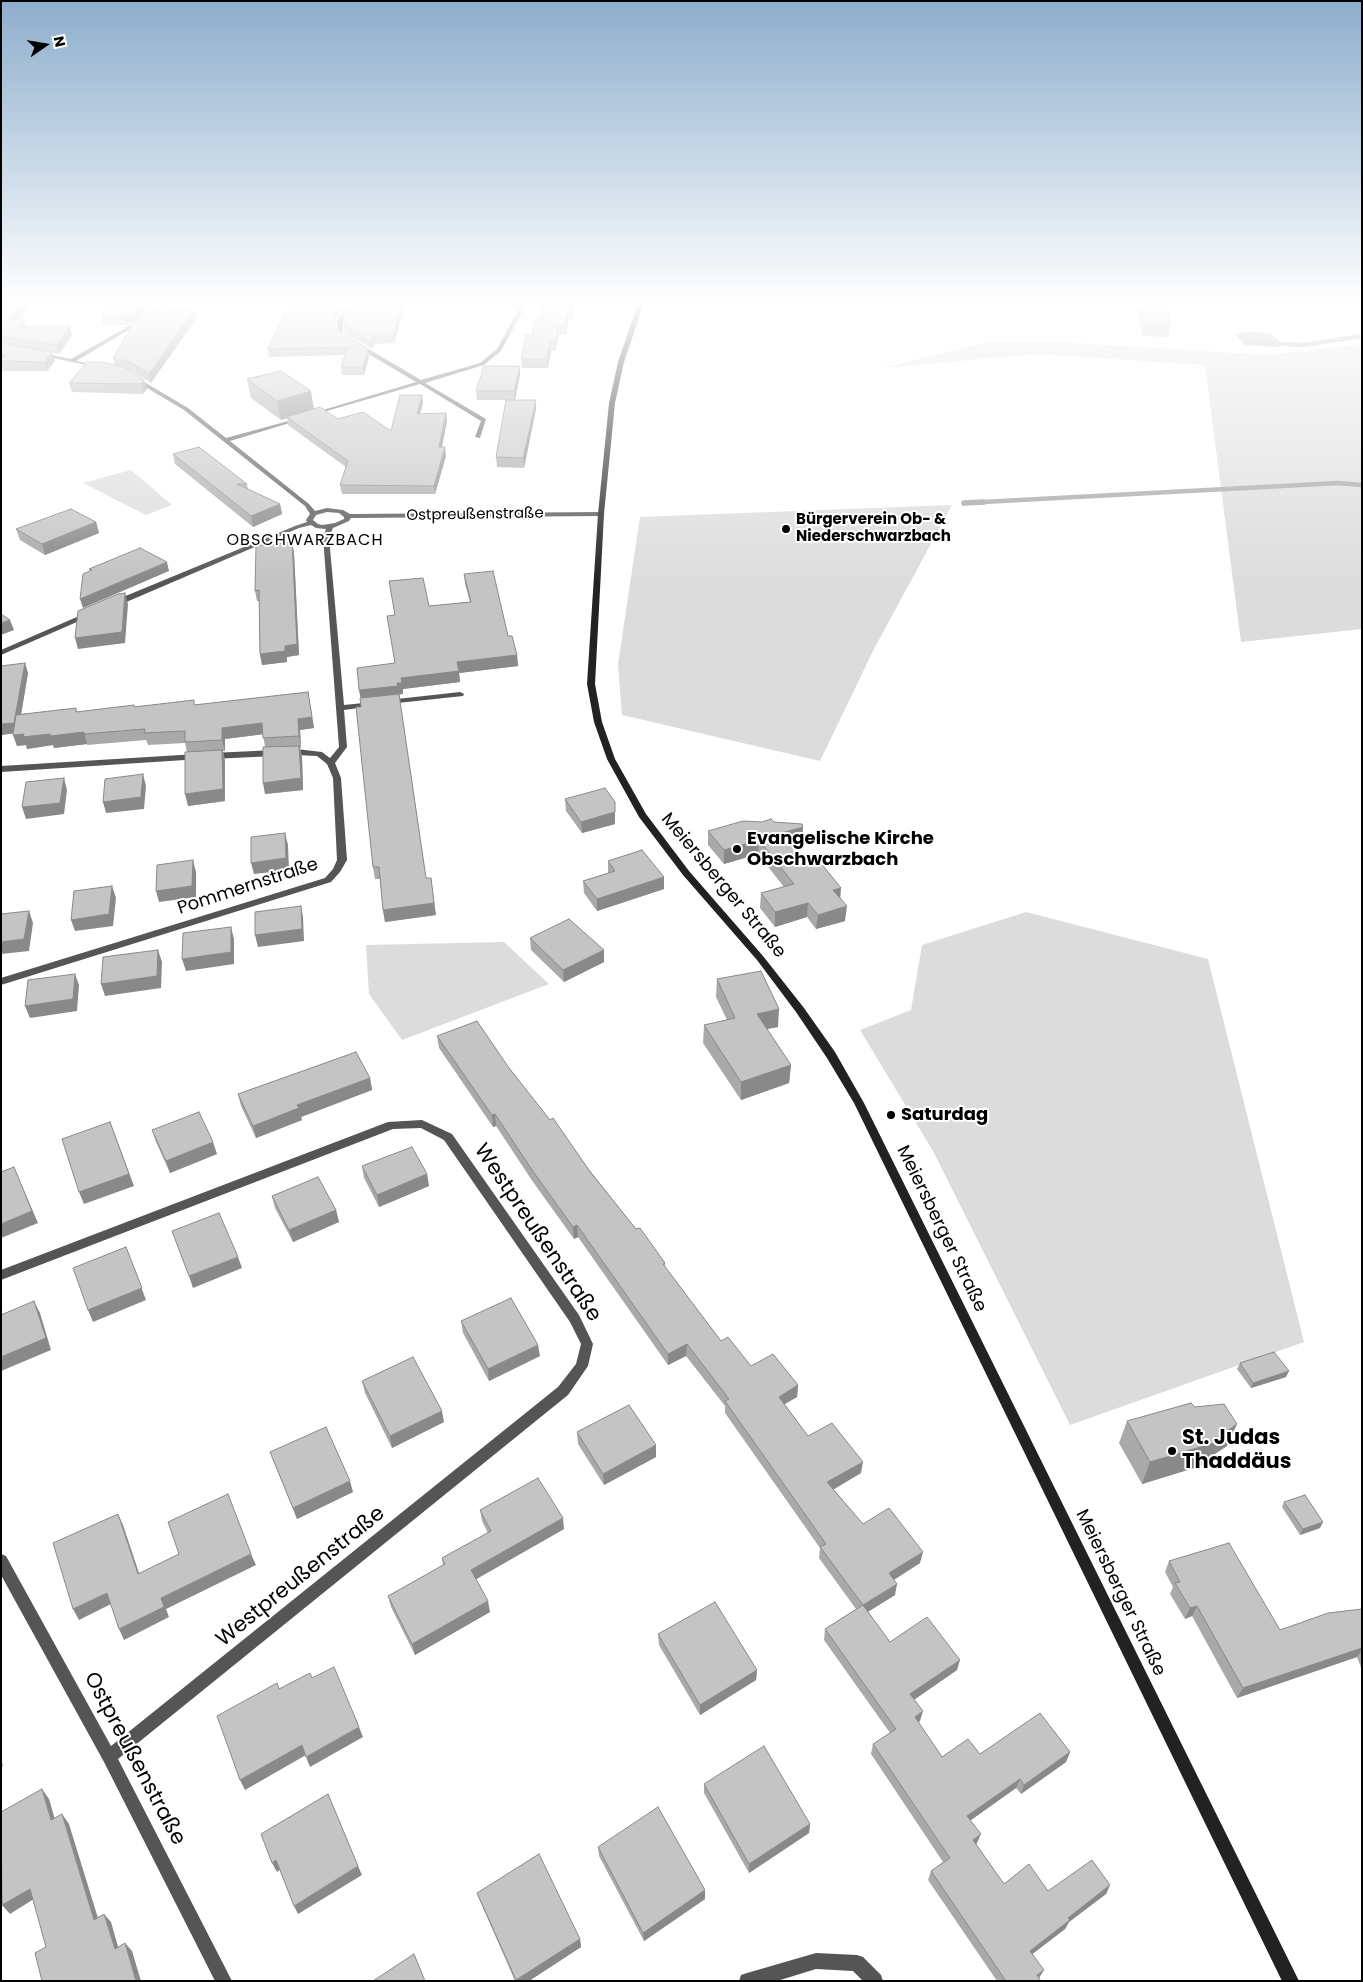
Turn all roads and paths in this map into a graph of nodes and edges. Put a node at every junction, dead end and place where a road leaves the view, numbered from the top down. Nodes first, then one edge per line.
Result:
1 (164, 395) edge
2 (380, 395) edge
3 (444, 395) edge
4 (614, 395) edge
5 (478, 438) dead end
6 (225, 440) junction
7 (314, 514) junction
8 (601, 514) junction
9 (348, 516) junction
10 (312, 523) junction
11 (330, 527) junction
12 (102, 609) edge
13 (93, 613) edge
14 (1, 653) edge
15 (460, 694) dead end
16 (340, 708) junction
17 (331, 763) junction
18 (1, 769) edge
19 (1, 982) edge
20 (1, 1275) edge
21 (1, 1560) edge
22 (109, 1757) junction
23 (224, 1981) edge
24 (747, 1981) edge
25 (875, 1981) edge
26 (1291, 1981) edge

1 - 6 street
2 - 6 street
3 - 5 street
4 - 8 main road, Meiersberger Straße
6 - 7 street
7 - 9 street, Ostpreußenstraße
7 - 10 street
8 - 9 street, Ostpreußenstraße
8 - 26 main road, Meiersberger Straße
9 - 11 street
10 - 11 street
10 - 12 street
11 - 16 street
13 - 14 street
15 - 16 street
16 - 17 street
17 - 18 street
17 - 19 street, Pommernstraße
20 - 22 street, Westpreußenstraße
21 - 22 street, Ostpreußenstraße
22 - 23 street, Ostpreußenstraße
24 - 25 street

